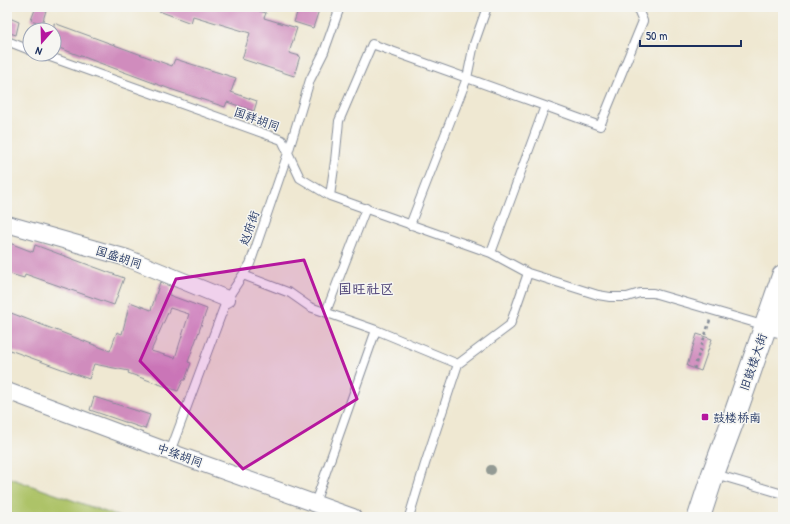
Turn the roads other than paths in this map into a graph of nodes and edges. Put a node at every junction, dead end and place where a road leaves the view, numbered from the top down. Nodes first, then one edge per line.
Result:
1 (340, 7) edge
2 (487, 7) edge
3 (637, 7) edge
4 (7, 41) edge
5 (22, 47) edge
6 (62, 61) edge
7 (467, 78) junction
8 (545, 106) junction
9 (288, 153) junction
10 (330, 196) junction
11 (366, 208) junction
12 (7, 224) edge
13 (410, 224) junction
14 (491, 253) junction
15 (528, 273) junction
16 (243, 275) junction
17 (783, 276) edge
18 (227, 299) junction
19 (326, 312) junction
20 (774, 328) edge
21 (376, 330) junction
22 (458, 364) junction
23 (7, 392) edge
24 (170, 452) junction
25 (713, 474) junction
26 (783, 494) edge
27 (315, 503) junction
28 (353, 517) edge
29 (409, 517) edge
30 (699, 517) edge

1 - 9 lane, 赵府街
2 - 7 lane
3 - 8 lane
4 - 5 lane
6 - 9 lane, 国祥胡同
7 - 8 lane
7 - 10 lane
7 - 13 lane
8 - 14 lane
9 - 10 lane, 国祥胡同
9 - 16 lane, 赵府街
10 - 11 lane, 国祥胡同
11 - 13 lane, 国祥胡同
11 - 19 lane
12 - 18 street, 国盛胡同
13 - 14 lane, 国祥胡同
14 - 15 lane, 国祥胡同
15 - 20 lane, 国祥胡同
15 - 22 lane
16 - 18 lane, 赵府街
16 - 19 lane
17 - 20 main road, 旧鼓楼大街
18 - 24 lane, 赵府街
19 - 21 lane
20 - 25 main road, 旧鼓楼大街
21 - 22 lane
21 - 27 lane
22 - 29 lane
23 - 24 street, 中绦胡同
24 - 27 street, 中绦胡同
25 - 26 lane
25 - 30 main road, 旧鼓楼大街
27 - 28 street, 中绦胡同

